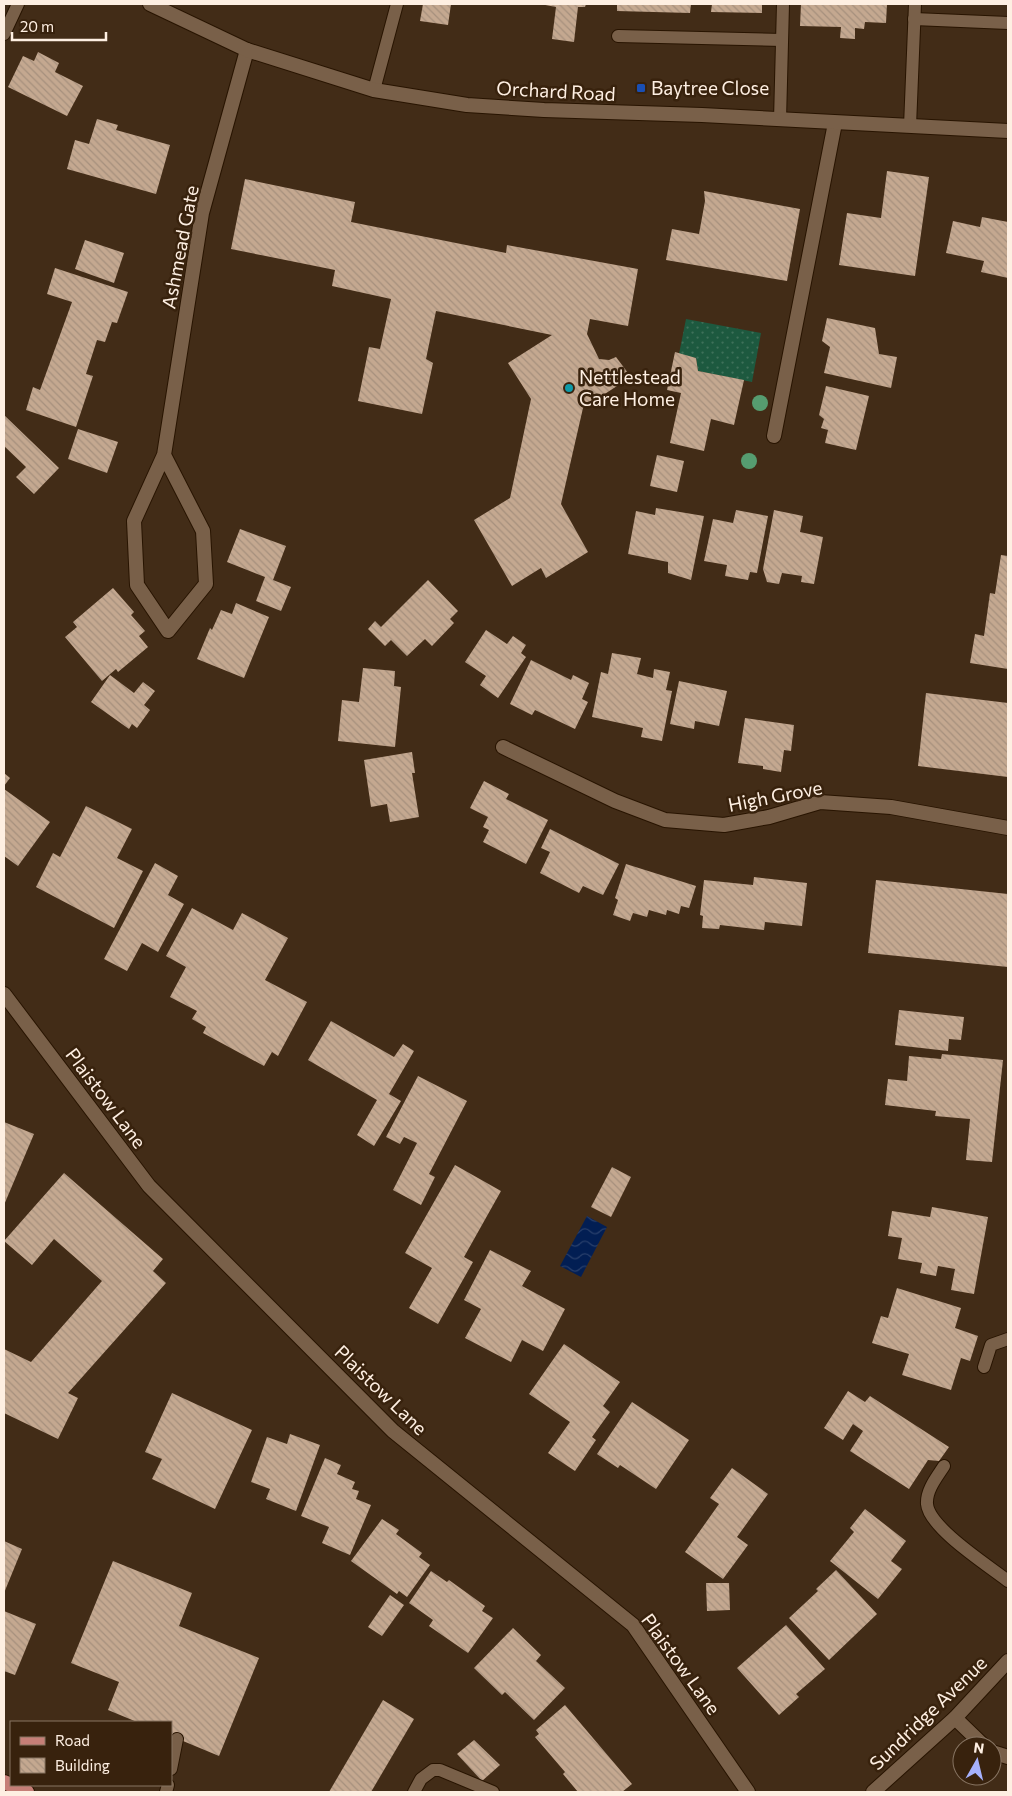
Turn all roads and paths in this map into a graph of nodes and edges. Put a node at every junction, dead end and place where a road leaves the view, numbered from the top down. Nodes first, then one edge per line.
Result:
1 (18, 4) edge
2 (150, 4) edge
3 (397, 4) edge
4 (783, 4) edge
5 (915, 4) edge
6 (914, 19) junction
7 (1008, 23) edge
8 (4, 34) edge
9 (618, 36) dead end
10 (782, 40) junction
11 (247, 50) junction
12 (374, 90) junction
13 (780, 120) junction
14 (835, 123) junction
15 (910, 126) junction
16 (1008, 131) edge
17 (774, 436) dead end
18 (164, 455) junction
19 (504, 747) dead end
20 (1008, 828) edge
21 (4, 994) edge
22 (1008, 1338) edge
23 (984, 1367) dead end
24 (944, 1466) dead end
25 (1008, 1581) edge
26 (1008, 1661) edge
27 (955, 1718) junction
28 (974, 1736) edge
29 (177, 1739) dead end
30 (172, 1764) edge
31 (14, 1786) edge
32 (28, 1792) edge
33 (414, 1792) edge
34 (493, 1792) edge
35 (748, 1792) edge
36 (873, 1792) edge

1 - 8 lane
2 - 11 street, Orchard Road
3 - 12 lane
4 - 10 lane
5 - 6 lane
6 - 7 lane
6 - 15 lane
9 - 10 lane
10 - 13 lane
11 - 12 street, Orchard Road
11 - 18 street, Ashmead Gate
12 - 13 street, Orchard Road
13 - 14 street, Orchard Road
14 - 15 street, Orchard Road
14 - 17 street
15 - 16 street, Orchard Road
18 - 18 street, Ashmead Gate
19 - 20 street, High Grove
21 - 35 street, Plaistow Lane
22 - 23 lane
24 - 25 lane
26 - 27 street, Sundridge Avenue
27 - 28 street
27 - 36 street, Sundridge Avenue
29 - 30 lane
31 - 32 main road
33 - 34 lane

